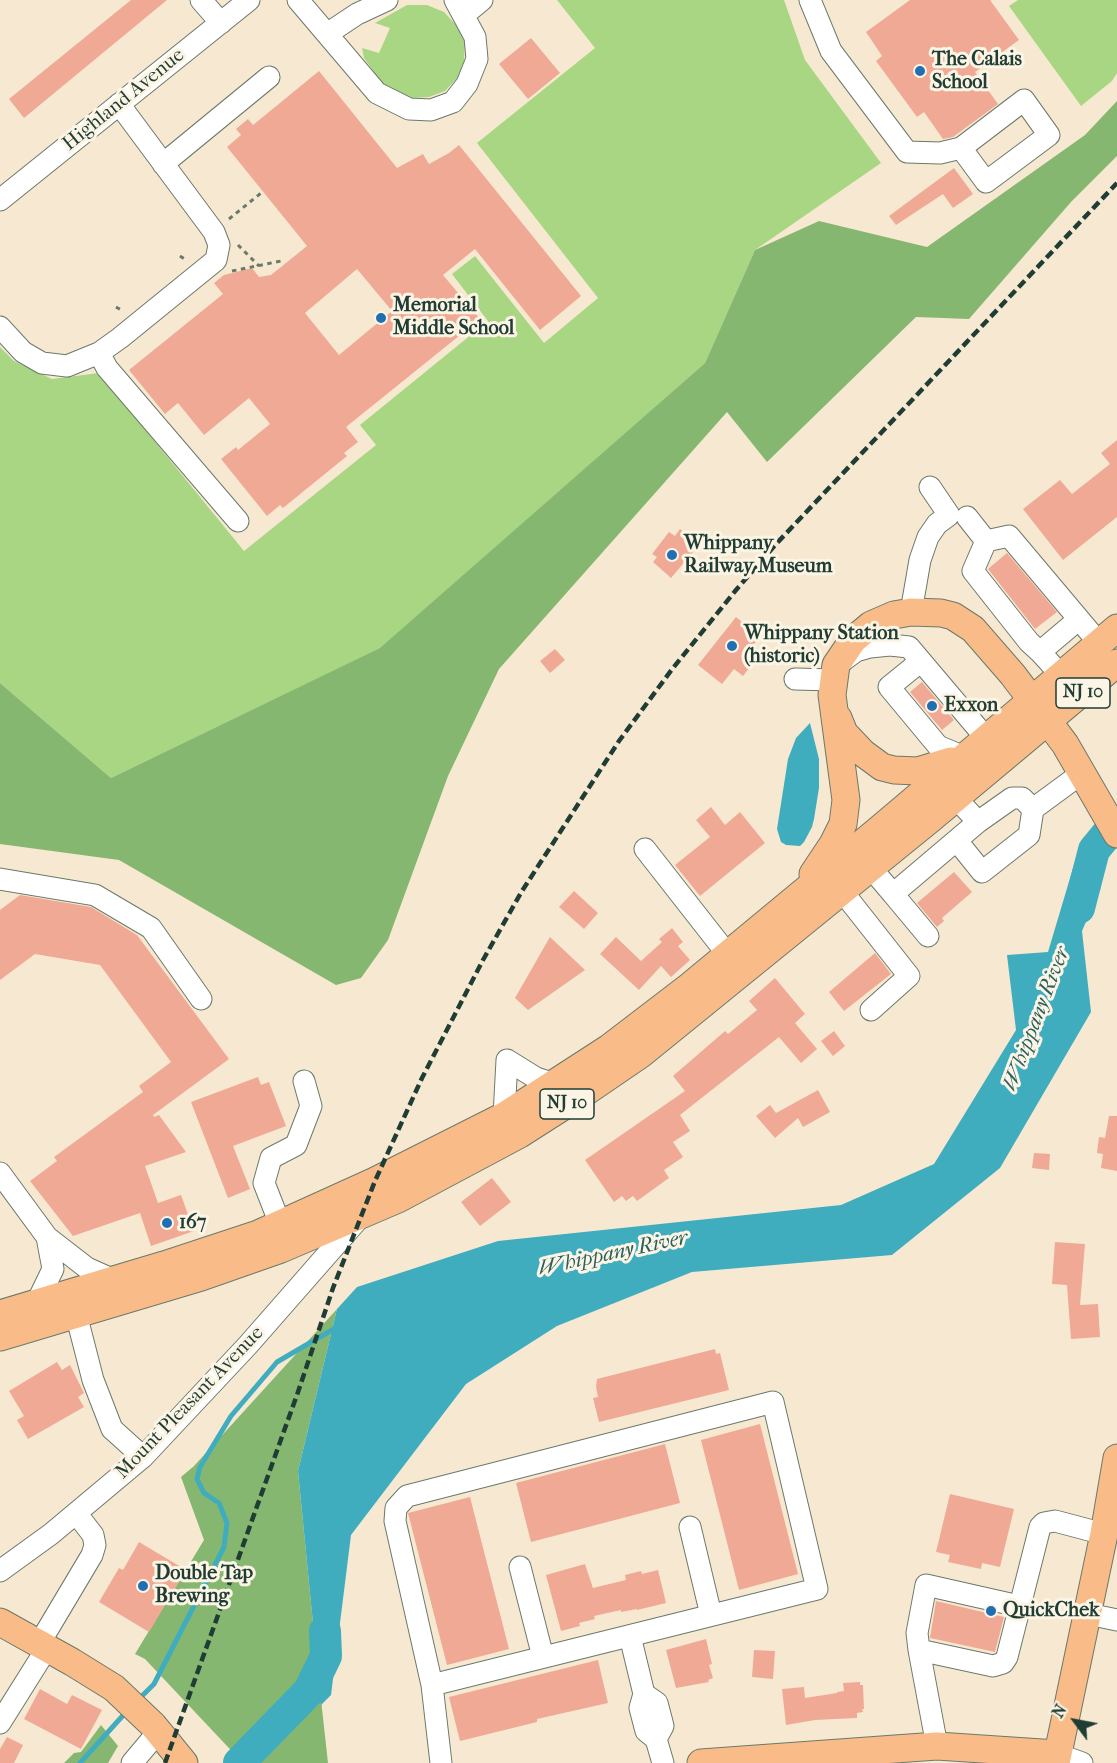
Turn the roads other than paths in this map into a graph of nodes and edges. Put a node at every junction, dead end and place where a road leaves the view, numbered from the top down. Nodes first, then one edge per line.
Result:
1 (201, 0) edge
2 (249, 0) edge
3 (298, 0) edge
4 (387, 0) edge
5 (482, 0) edge
6 (810, 0) edge
7 (460, 7) edge
8 (220, 23) junction
9 (327, 34) junction
10 (269, 77) dead end
11 (119, 104) junction
12 (961, 148) dead end
13 (163, 164) junction
14 (0, 200) edge
15 (0, 327) edge
16 (99, 353) junction
17 (930, 487) dead end
18 (958, 519) junction
19 (238, 521) dead end
20 (986, 541) junction
21 (910, 612) junction
22 (1079, 619) junction
23 (1108, 635) edge
24 (1041, 652) junction
25 (921, 661) junction
26 (1117, 663) edge
27 (835, 673) junction
28 (1060, 675) junction
29 (795, 679) dead end
30 (1031, 699) junction
31 (833, 707) junction
32 (1048, 722) junction
33 (986, 738) junction
34 (964, 757) junction
35 (1084, 776) junction
36 (956, 798) junction
37 (1033, 809) junction
38 (978, 822) junction
39 (1117, 834) edge
40 (957, 841) junction
41 (645, 849) dead end
42 (871, 868) junction
43 (0, 879) edge
44 (842, 891) junction
45 (893, 894) junction
46 (767, 923) junction
47 (928, 936) dead end
48 (728, 955) junction
49 (201, 999) dead end
50 (871, 1010) dead end
51 (304, 1081) dead end
52 (554, 1084) junction
53 (504, 1116) junction
54 (0, 1173) edge
55 (361, 1216) junction
56 (280, 1224) junction
57 (47, 1237) junction
58 (114, 1280) junction
59 (38, 1302) junction
60 (0, 1314) edge
61 (76, 1314) junction
62 (0, 1337) edge
63 (143, 1457) junction
64 (1117, 1458) edge
65 (76, 1513) junction
66 (690, 1527) dead end
67 (1104, 1534) junction
68 (520, 1567) dead end
69 (0, 1571) edge
70 (1019, 1606) junction
71 (1088, 1614) junction
72 (711, 1616) junction
73 (1117, 1620) edge
74 (0, 1622) edge
75 (630, 1635) junction
76 (43, 1646) junction
77 (919, 1650) junction
78 (543, 1657) junction
79 (432, 1685) junction
80 (0, 1723) edge
81 (166, 1742) edge
82 (937, 1746) junction
83 (1065, 1760) edge
84 (132, 1763) edge
85 (441, 1763) edge
86 (663, 1763) edge
87 (701, 1763) edge

1 - 8 street
2 - 8 street, Highland Avenue
3 - 9 street
4 - 9 street
5 - 7 street
6 - 12 street
7 - 9 street
8 - 11 street, Highland Avenue
10 - 13 street
11 - 13 street
11 - 14 street, Highland Avenue
13 - 16 street
15 - 16 street
16 - 19 street
17 - 18 street
18 - 20 street
18 - 21 street
20 - 22 street
20 - 24 street
21 - 27 main road
21 - 30 main road
22 - 23 street
22 - 24 street
23 - 28 main road, NJ 10
24 - 28 street
25 - 27 street
25 - 33 street
25 - 34 street
26 - 32 main road, NJ 10
27 - 29 street
27 - 31 main road
28 - 30 main road, NJ 10
30 - 32 main road
30 - 33 main road, NJ 10
31 - 34 main road
31 - 46 main road
32 - 35 main road
32 - 36 main road, NJ 10
33 - 34 main road, NJ 10
34 - 46 main road, NJ 10
35 - 37 street
35 - 39 main road
36 - 38 street
36 - 42 main road, NJ 10
37 - 38 street
37 - 40 street
38 - 40 street
40 - 45 street
41 - 48 street
42 - 44 main road, NJ 10
42 - 45 street
43 - 49 street
44 - 50 street
44 - 55 main road, NJ 10
45 - 47 street
46 - 48 main road, NJ 10
48 - 52 main road, NJ 10
51 - 56 street
52 - 53 main road, NJ 10
52 - 53 street
53 - 56 main road, NJ 10
54 - 57 street
55 - 61 main road, NJ 10
55 - 63 street, Mount Pleasant Avenue
56 - 58 main road, NJ 10
57 - 58 street
57 - 59 street
58 - 59 main road, NJ 10
59 - 60 main road, NJ 10
61 - 62 main road, NJ 10
61 - 63 street
63 - 65 street, Mount Pleasant Avenue
64 - 67 main road
65 - 69 street, Mount Pleasant Avenue
65 - 76 street
66 - 72 street
67 - 70 street
67 - 71 main road
68 - 78 street
70 - 77 street
70 - 77 street
71 - 73 street
71 - 83 main road
72 - 75 street
72 - 79 street
74 - 76 main road
75 - 78 street
75 - 86 street
76 - 80 street
76 - 81 main road
77 - 82 street
78 - 79 street
79 - 85 street
81 - 84 street
82 - 83 main road
82 - 87 main road

